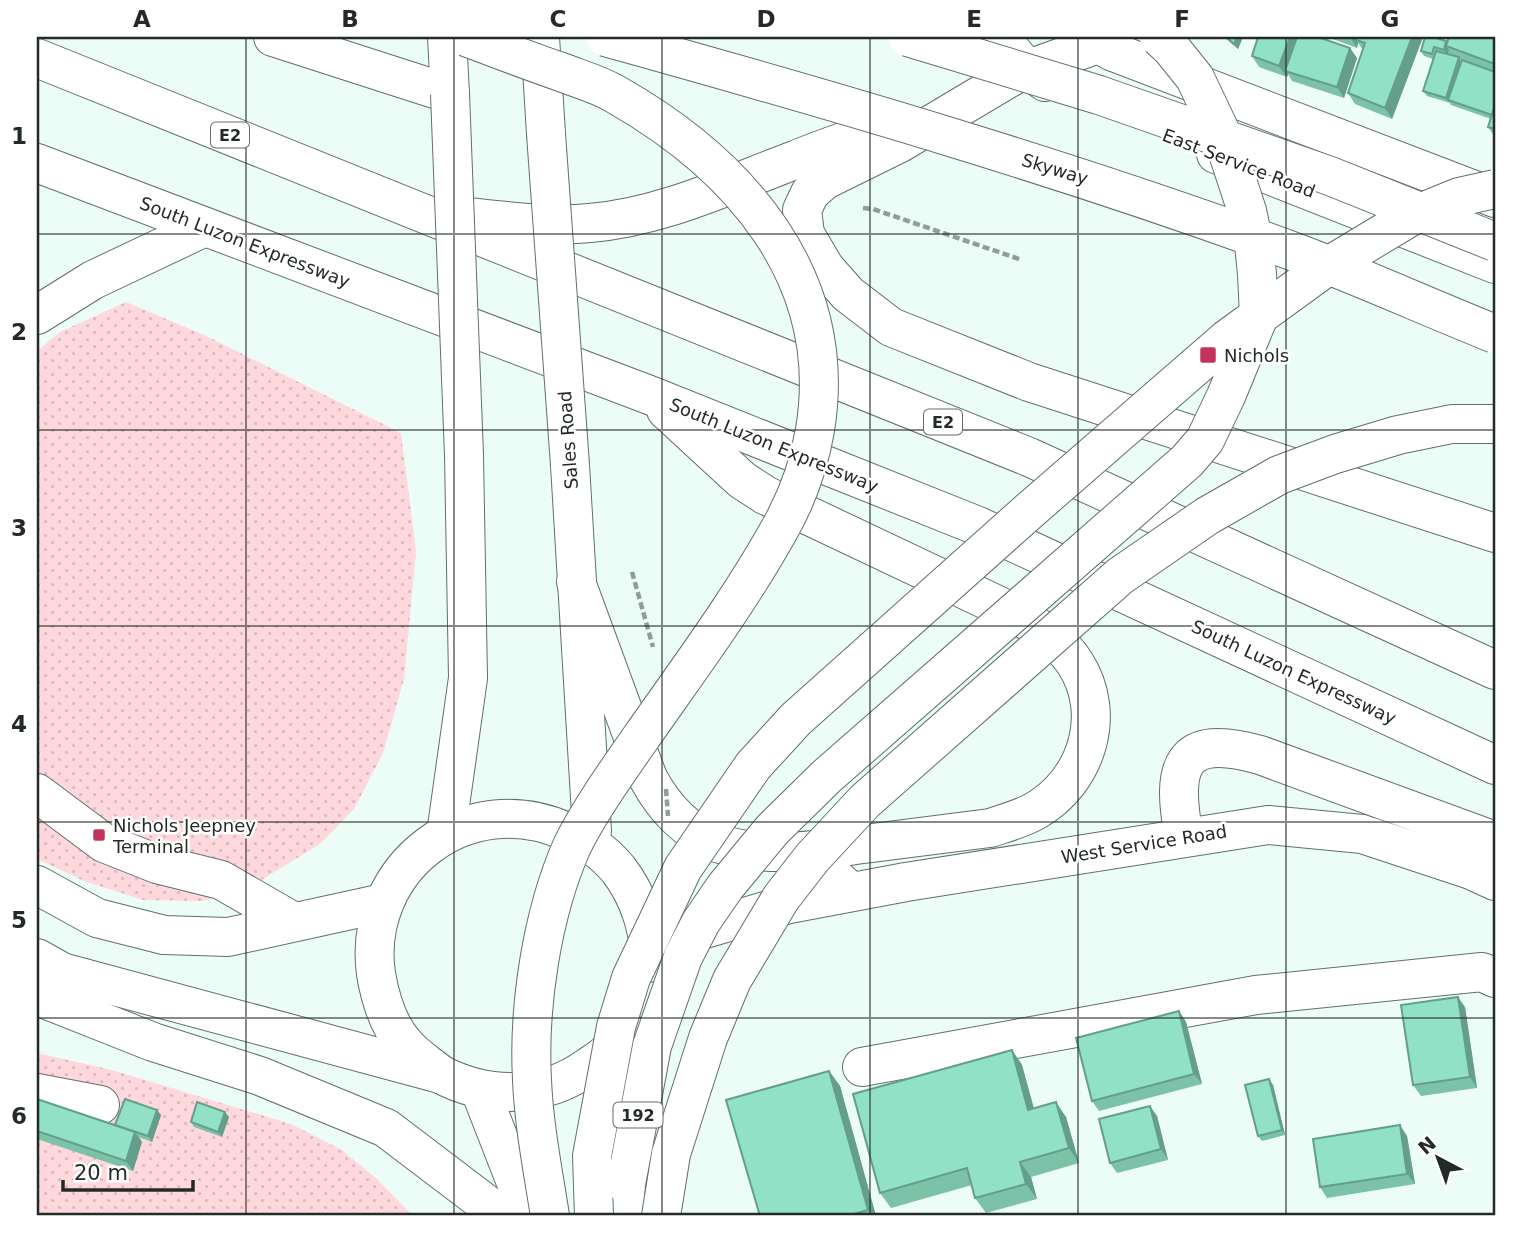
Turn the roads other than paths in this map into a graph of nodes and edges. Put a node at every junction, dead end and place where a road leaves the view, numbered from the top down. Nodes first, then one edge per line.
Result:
1 (272, 37) edge
2 (447, 37) edge
3 (466, 37) edge
4 (540, 37) edge
5 (605, 37) edge
6 (908, 37) edge
7 (1000, 37) edge
8 (1159, 37) edge
9 (1093, 41) edge
10 (37, 58) edge
11 (1026, 68) junction
12 (450, 94) junction
13 (37, 163) edge
14 (1495, 189) edge
15 (1495, 198) edge
16 (423, 212) junction
17 (205, 227) junction
18 (1495, 242) edge
19 (1495, 264) edge
20 (37, 316) edge
21 (1495, 334) edge
22 (652, 396) junction
23 (1495, 424) edge
24 (1495, 533) edge
25 (576, 582) junction
26 (1456, 651) junction
27 (1495, 660) edge
28 (1495, 670) edge
29 (1495, 765) edge
30 (37, 793) edge
31 (446, 834) junction
32 (1184, 837) junction
33 (1495, 841) edge
34 (593, 844) junction
35 (795, 852) junction
36 (627, 880) junction
37 (1495, 881) edge
38 (37, 885) edge
39 (851, 892) junction
40 (734, 900) junction
41 (383, 903) junction
42 (789, 904) junction
43 (294, 922) junction
44 (649, 955) junction
45 (37, 958) edge
46 (1495, 978) edge
47 (37, 996) edge
48 (634, 1015) junction
49 (862, 1067) dead end
50 (440, 1074) junction
51 (480, 1090) junction
52 (37, 1093) edge
53 (100, 1105) dead end
54 (502, 1216) edge
55 (529, 1216) edge
56 (550, 1216) edge
57 (594, 1216) edge
58 (624, 1216) edge
59 (641, 1216) edge
60 (650, 1216) edge
61 (661, 1216) edge

1 - 12 main road
2 - 12 main road
3 - 56 main road, bridge
4 - 25 main road, Sales Road, bridge
5 - 21 main road, Skyway, bridge
6 - 18 main road, bridge
7 - 11 main road, East Service Road
8 - 58 main road, bridge
9 - 11 main road
9 - 15 main road
10 - 16 main road, E2
11 - 16 main road
11 - 19 main road, East Service Road
11 - 24 main road
12 - 31 main road, bridge
13 - 17 main road, South Luzon Expressway
14 - 57 main road, bridge
16 - 26 main road, E2
17 - 20 main road
17 - 22 main road, South Luzon Expressway
22 - 29 main road, South Luzon Expressway
22 - 35 main road
23 - 61 main road, bridge
25 - 34 main road, Sales Road
25 - 35 main road
26 - 27 main road, E2
26 - 28 main road, E2
30 - 43 main road
31 - 34 main road, 192
31 - 41 main road, 192
32 - 33 main road
32 - 37 main road, West Service Road
32 - 39 main road, West Service Road
34 - 36 main road, 192
35 - 39 main road
35 - 40 main road
36 - 40 main road, West Service Road
36 - 44 main road, 192
38 - 43 main road
39 - 42 main road, West Service Road
40 - 42 main road, West Service Road
41 - 43 main road
41 - 50 main road, 192
42 - 44 main road, West Service Road
42 - 60 main road
44 - 48 main road, 192
45 - 50 main road
46 - 49 main road
47 - 54 main road
48 - 51 main road, 192
48 - 59 main road, 192
50 - 51 main road, 192
51 - 55 main road
52 - 53 main road

